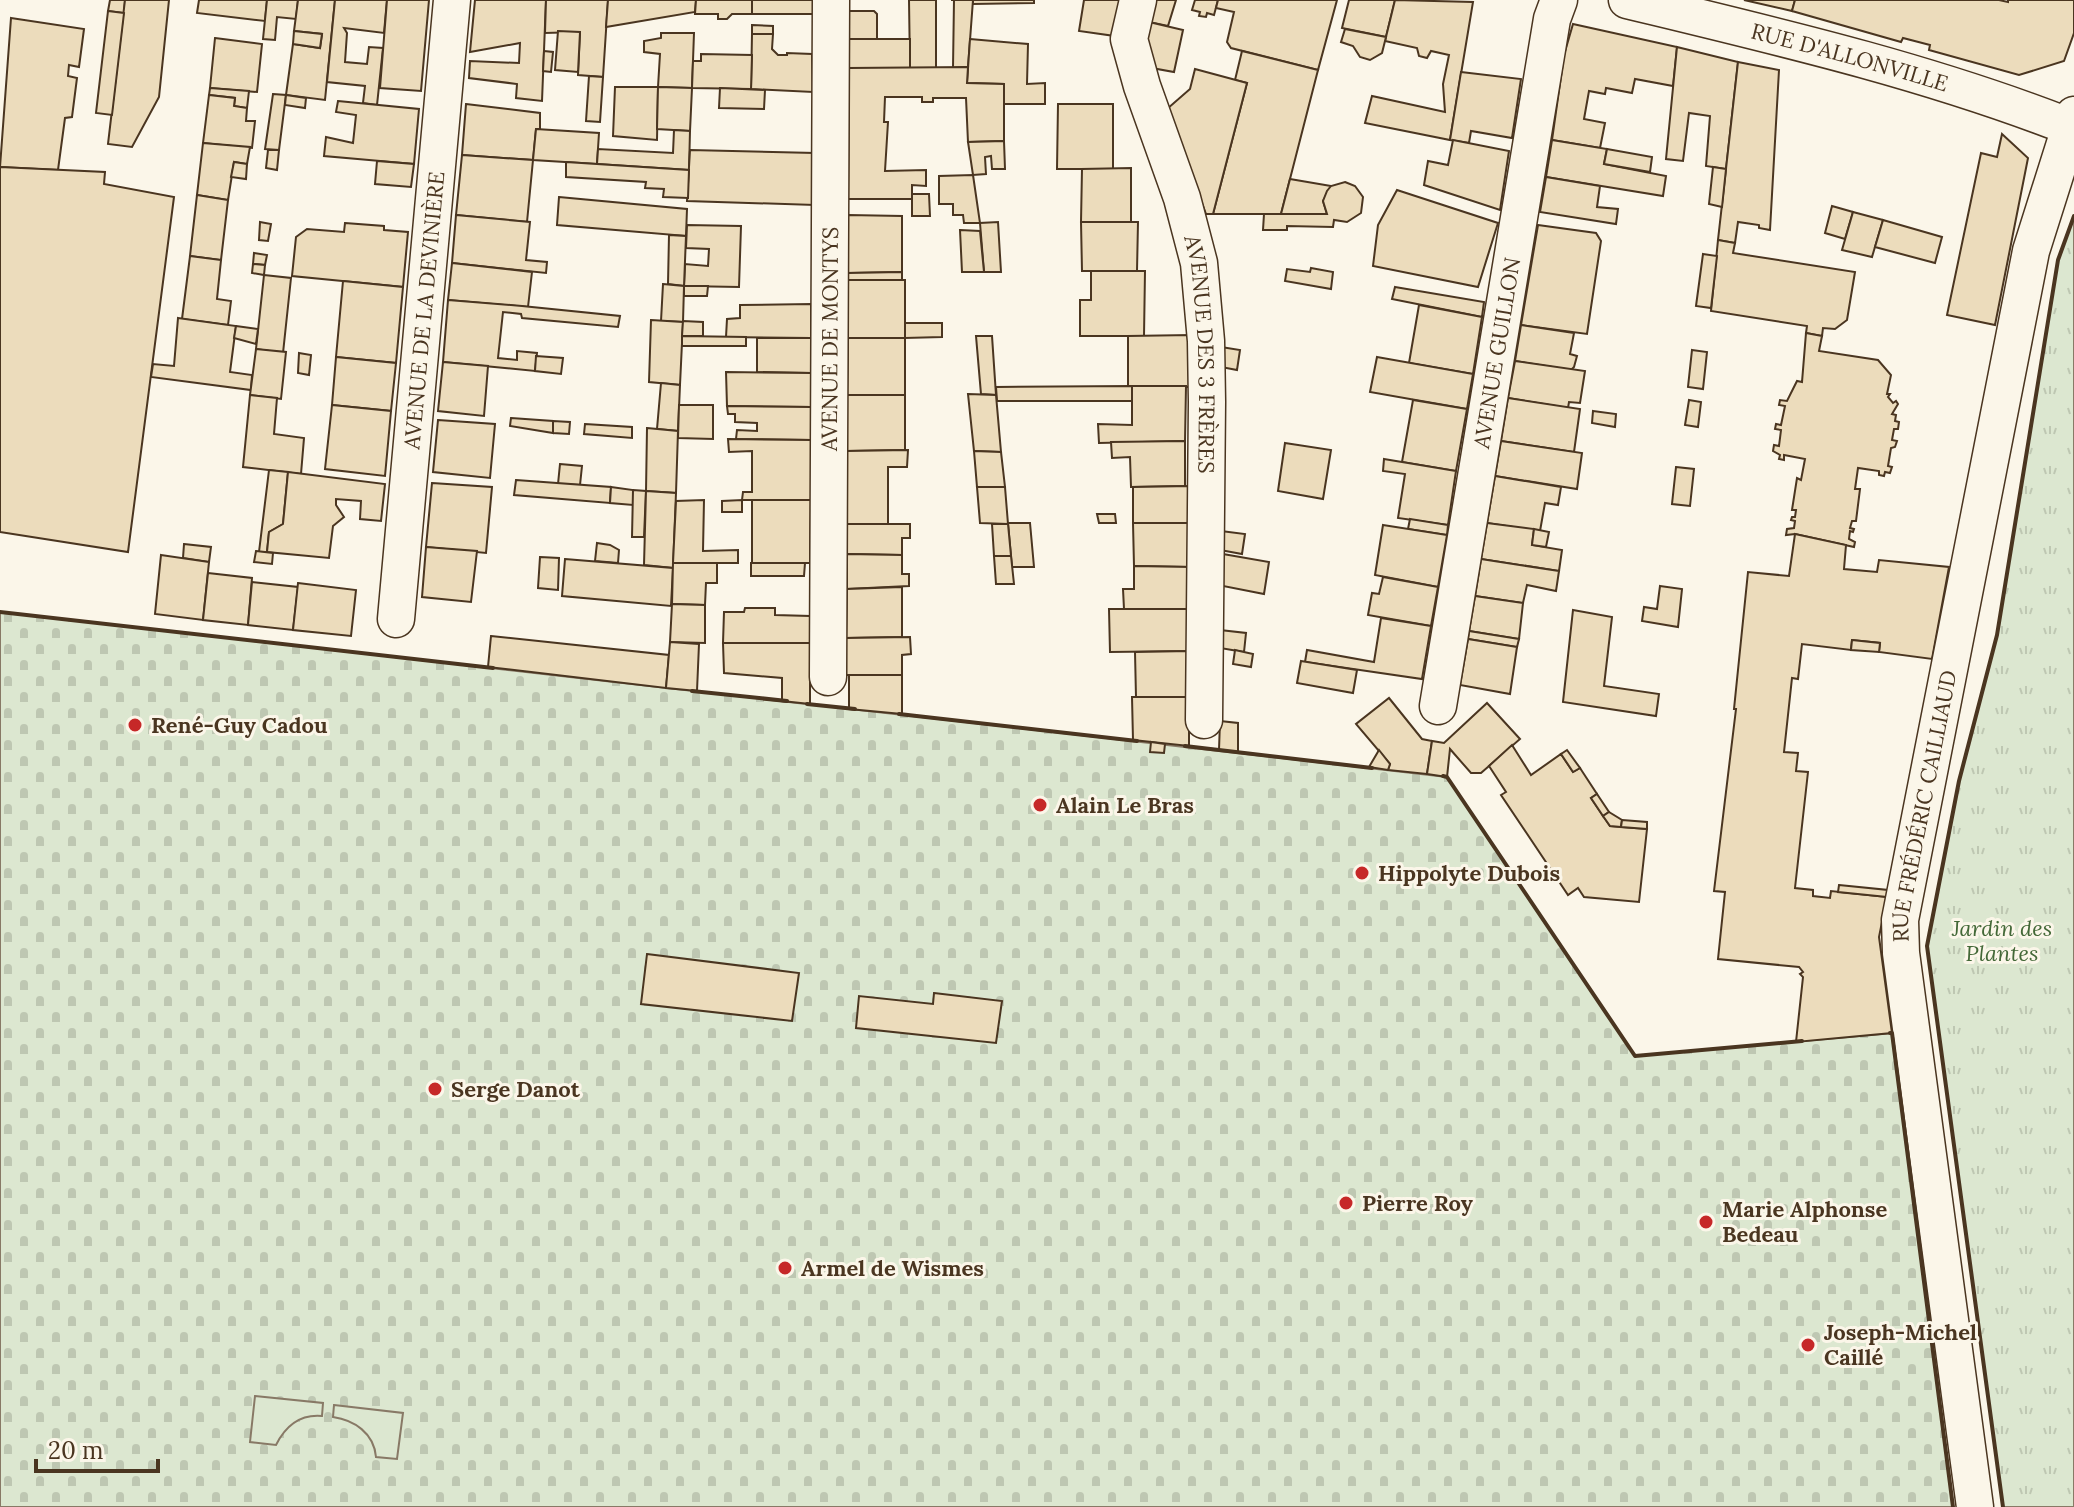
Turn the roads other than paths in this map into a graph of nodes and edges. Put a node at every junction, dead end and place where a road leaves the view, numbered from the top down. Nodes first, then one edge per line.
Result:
1 (452, 0) edge
2 (831, 0) edge
3 (1138, 0) edge
4 (1559, 0) edge
5 (1627, 0) edge
6 (2072, 121) edge
7 (396, 619) dead end
8 (828, 677) dead end
9 (1438, 706) dead end
10 (1204, 720) dead end
11 (1975, 1507) edge

1 - 7 street, AVENUE DE LA DEVINIÈRE
2 - 8 street, AVENUE DE MONTYS
3 - 10 street, AVENUE DES 3 FRÈRES
4 - 9 street, AVENUE GUILLON
5 - 6 street, RUE D'ALLONVILLE
6 - 11 street, RUE FRÉDÉRIC CAILLIAUD

